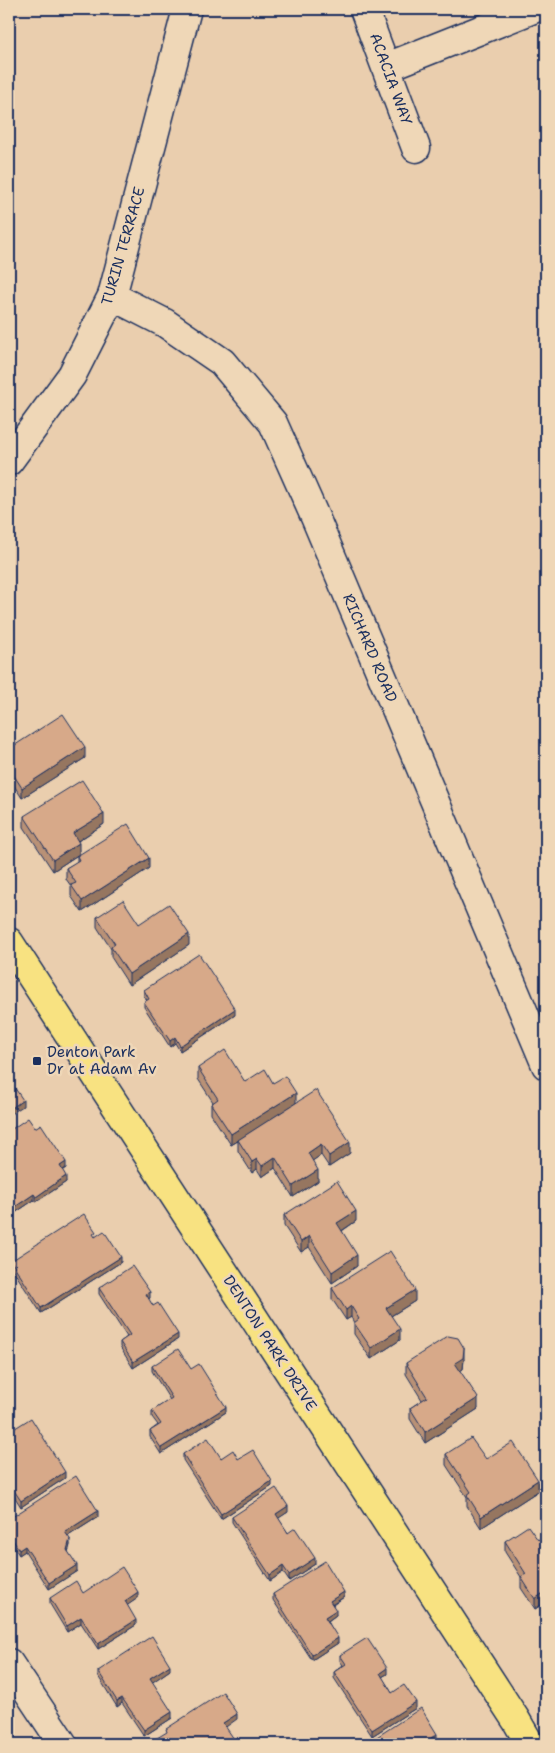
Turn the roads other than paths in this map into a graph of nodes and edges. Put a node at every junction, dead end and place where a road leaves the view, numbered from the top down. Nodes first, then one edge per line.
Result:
1 (187, 9) edge
2 (364, 9) edge
3 (533, 9) edge
4 (387, 67) junction
5 (416, 148) dead end
6 (112, 296) junction
7 (9, 461) edge
8 (12, 955) edge
9 (546, 1065) edge
10 (9, 1663) edge
11 (63, 1744) edge
12 (530, 1744) edge

1 - 6 street, TURIN TERRACE
2 - 4 street, ACACIA WAY
3 - 4 street
4 - 5 street, ACACIA WAY
6 - 7 street, TURIN TERRACE
6 - 9 street, RICHARD ROAD
8 - 12 main road, DENTON PARK DRIVE
10 - 11 street

